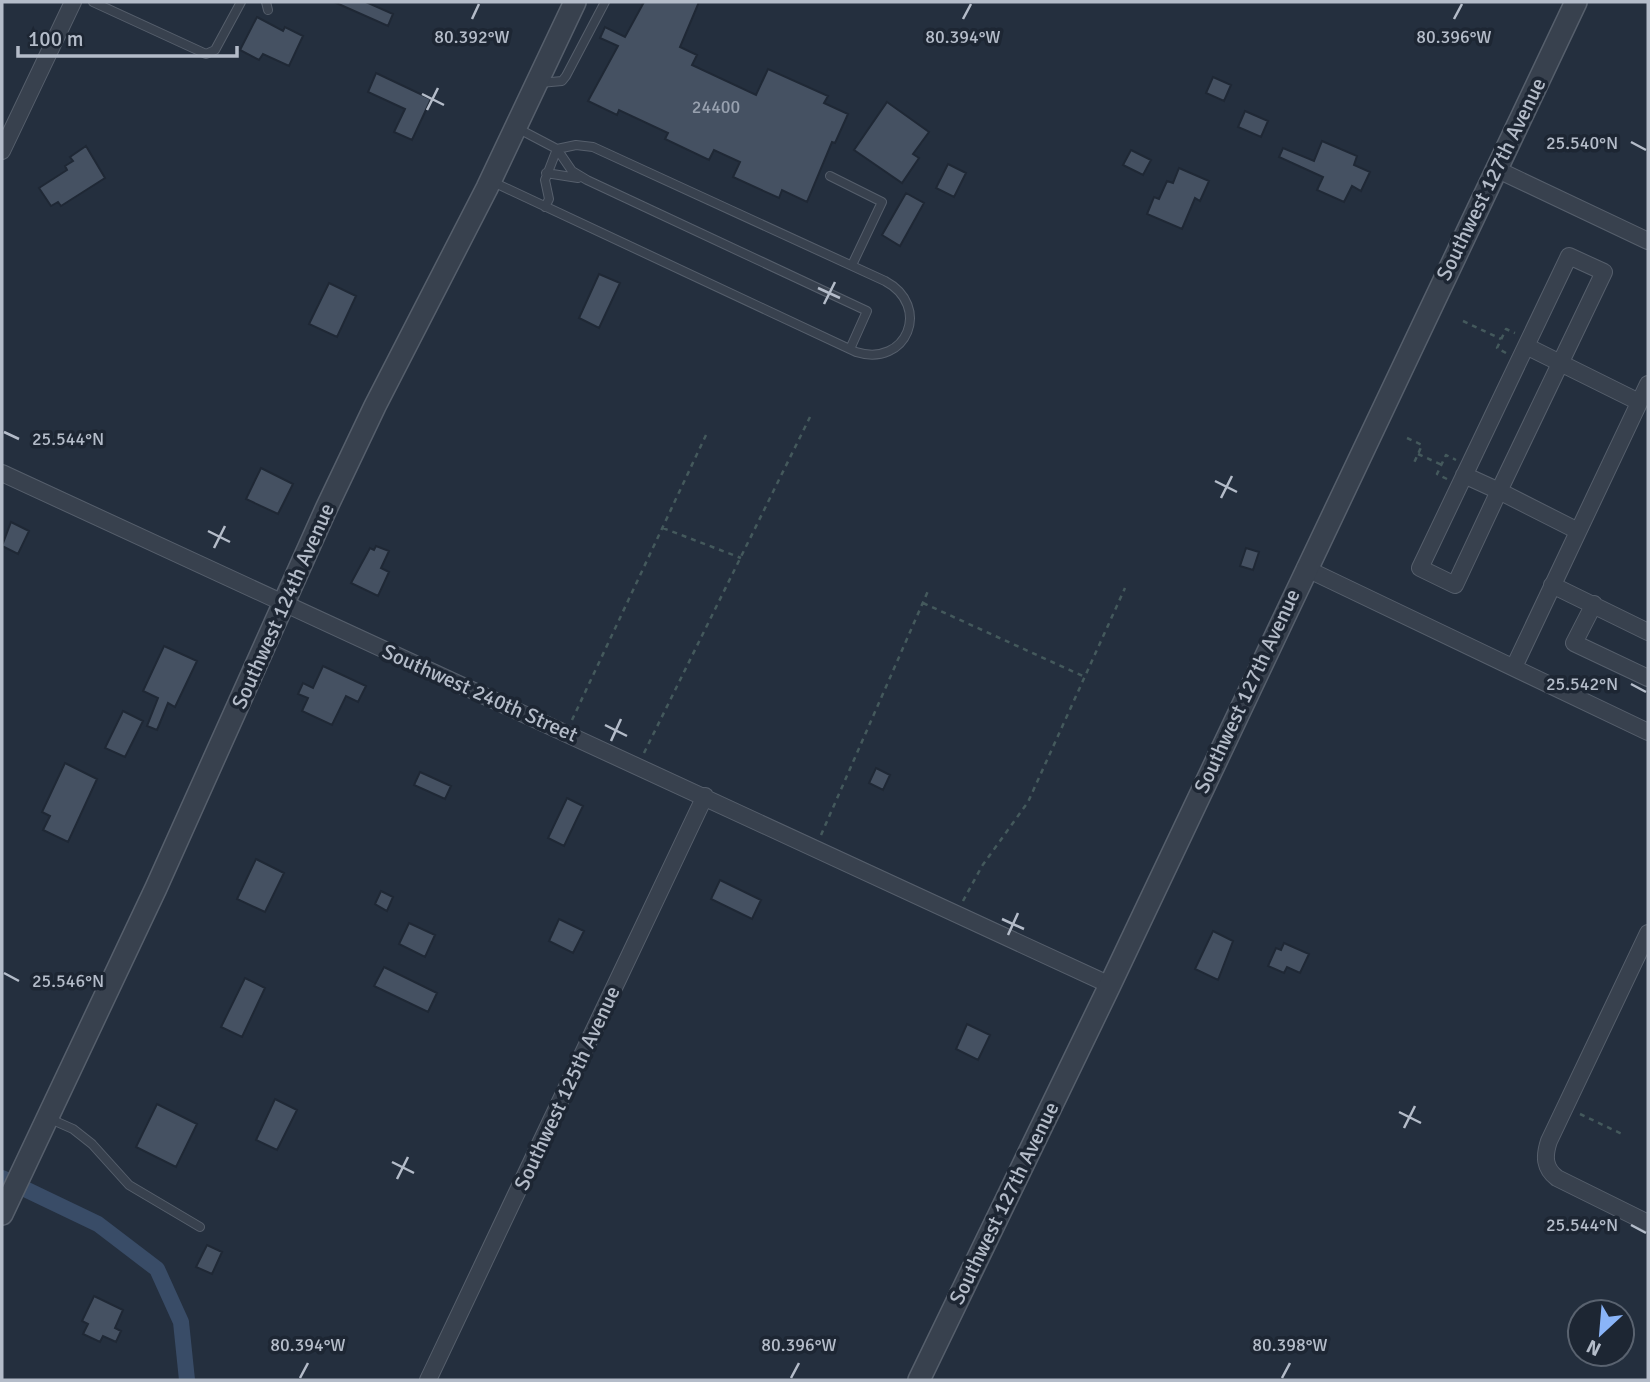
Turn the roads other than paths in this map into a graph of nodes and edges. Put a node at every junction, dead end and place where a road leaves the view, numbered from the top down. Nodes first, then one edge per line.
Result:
1 (73, 2) edge
2 (93, 2) edge
3 (241, 2) edge
4 (575, 2) edge
5 (605, 2) edge
6 (1576, 2) edge
7 (537, 84) junction
8 (516, 128) junction
9 (557, 149) junction
10 (2, 151) edge
11 (1496, 169) junction
12 (546, 173) junction
13 (830, 176) dead end
14 (587, 180) junction
15 (490, 181) junction
16 (545, 207) junction
17 (1648, 241) edge
18 (852, 265) junction
19 (1520, 346) junction
20 (850, 349) junction
21 (1560, 364) junction
22 (1648, 384) edge
23 (1639, 402) junction
24 (2, 472) edge
25 (1460, 473) junction
26 (1499, 491) junction
27 (1578, 531) junction
28 (1305, 568) junction
29 (1552, 585) junction
30 (1594, 604) junction
31 (284, 605) junction
32 (1648, 632) edge
33 (1514, 667) junction
34 (1648, 678) edge
35 (1648, 732) edge
36 (705, 796) junction
37 (1648, 933) edge
38 (1110, 985) junction
39 (48, 1118) junction
40 (6, 1205) edge
41 (1648, 1223) edge
42 (200, 1227) dead end
43 (428, 1380) edge
44 (919, 1380) edge

1 - 10 street
2 - 3 lane
4 - 7 street, Southwest 124th Avenue
5 - 7 lane
6 - 11 street, Southwest 127th Avenue
7 - 8 street, Southwest 124th Avenue
8 - 9 lane
8 - 15 street, Southwest 124th Avenue
9 - 12 lane
9 - 14 lane
9 - 18 lane
11 - 17 street
11 - 28 street, Southwest 127th Avenue
12 - 14 lane
12 - 16 lane
13 - 18 lane
14 - 20 lane
15 - 16 lane
15 - 31 street, Southwest 124th Avenue
16 - 20 lane
18 - 20 lane
19 - 21 street
19 - 21 street
19 - 25 street
21 - 23 street
21 - 26 street
22 - 23 street
23 - 27 street
24 - 31 street, Southwest 240th Street
25 - 26 street
25 - 26 street
26 - 27 street
27 - 29 street
28 - 33 street
28 - 38 street, Southwest 127th Avenue
29 - 30 street
29 - 33 street
30 - 32 street
30 - 34 street
31 - 36 street, Southwest 240th Street
31 - 39 street, Southwest 124th Avenue
33 - 35 street
36 - 38 street, Southwest 240th Street
36 - 43 street, Southwest 125th Avenue
37 - 41 street
38 - 44 street, Southwest 127th Avenue
39 - 40 street, Southwest 124th Avenue
39 - 42 lane

